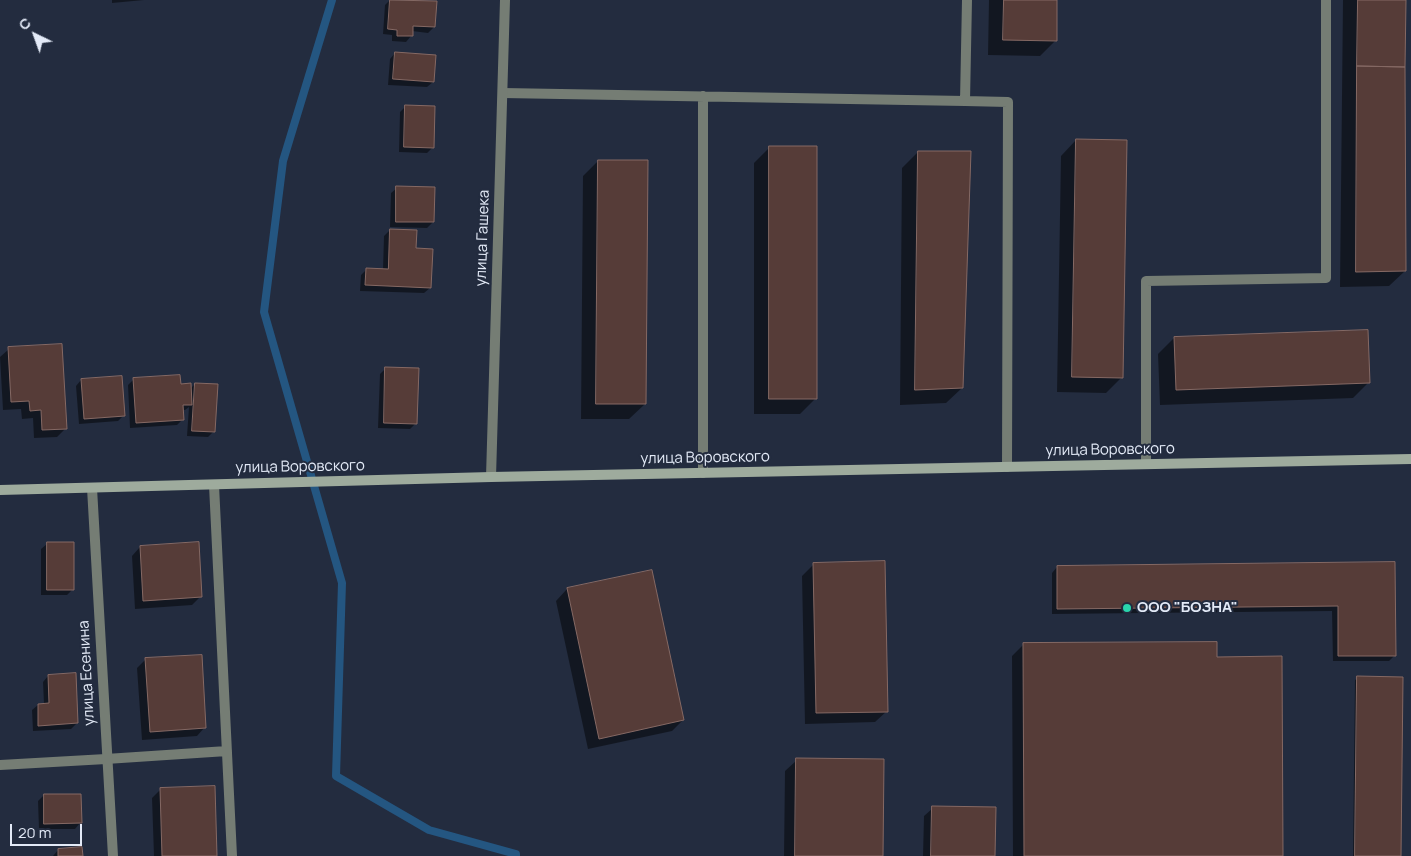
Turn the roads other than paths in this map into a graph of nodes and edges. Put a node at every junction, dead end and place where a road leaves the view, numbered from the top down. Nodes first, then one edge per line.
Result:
1 (504, 0) edge
2 (967, 0) edge
3 (1326, 0) edge
4 (503, 93) junction
5 (702, 96) junction
6 (965, 101) junction
7 (1411, 459) edge
8 (1146, 464) junction
9 (1007, 467) junction
10 (702, 473) junction
11 (491, 478) junction
12 (214, 485) junction
13 (92, 488) junction
14 (0, 490) edge
15 (227, 752) junction
16 (106, 759) junction
17 (0, 765) edge
18 (113, 856) edge
19 (232, 856) edge

1 - 4 street, улица Гашека
2 - 6 street
3 - 8 street
4 - 5 street
4 - 11 street, улица Гашека
5 - 6 street
5 - 10 street
6 - 9 street
7 - 8 street, улица Воровского
8 - 9 street, улица Воровского
9 - 10 street, улица Воровского
10 - 11 street, улица Воровского
11 - 12 street, улица Воровского
12 - 13 street, улица Воровского
12 - 15 street
13 - 14 street, улица Воровского
13 - 16 street, улица Есенина
15 - 16 street
15 - 19 street
16 - 17 street
16 - 18 street, улица Есенина

